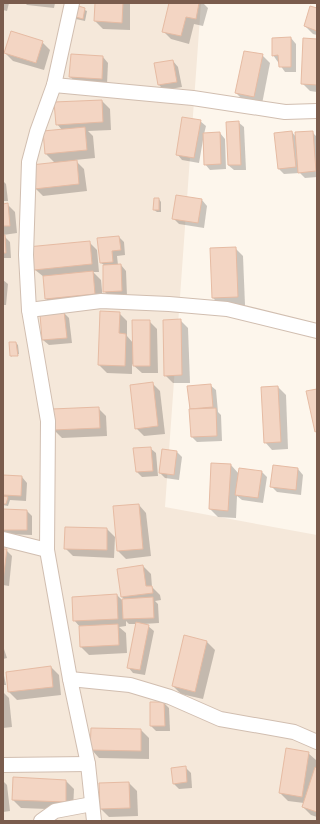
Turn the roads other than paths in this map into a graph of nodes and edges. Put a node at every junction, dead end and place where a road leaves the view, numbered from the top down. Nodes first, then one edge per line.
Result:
1 (72, 3) edge
2 (54, 85) junction
3 (317, 111) edge
4 (29, 310) junction
5 (317, 331) edge
6 (3, 539) edge
7 (47, 550) junction
8 (70, 679) junction
9 (317, 742) edge
10 (88, 764) junction
11 (3, 765) edge
12 (92, 804) junction
13 (41, 821) edge
14 (94, 821) edge

1 - 2 street
2 - 3 street
2 - 4 street
4 - 5 street
4 - 7 street
6 - 7 street
7 - 8 street
8 - 9 street
8 - 10 street
10 - 11 street
10 - 12 street
12 - 13 street
12 - 14 street

